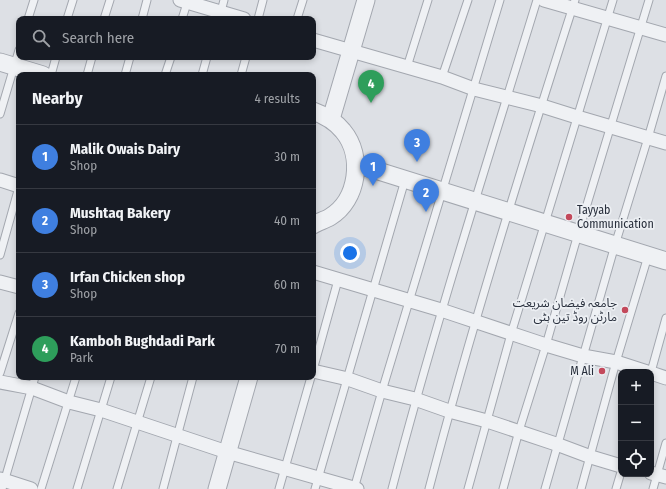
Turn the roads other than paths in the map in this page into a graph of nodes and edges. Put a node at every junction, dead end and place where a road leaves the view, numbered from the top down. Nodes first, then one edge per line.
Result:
1 (34, 0) edge
2 (73, 0) edge
3 (110, 0) edge
4 (147, 0) edge
5 (263, 0) edge
6 (303, 0) edge
7 (366, 0) edge
8 (428, 0) edge
9 (468, 0) edge
10 (500, 0) edge
11 (537, 0) edge
12 (544, 0) edge
13 (613, 0) edge
14 (649, 0) edge
15 (185, 1) edge
16 (573, 4) edge
17 (221, 10) edge
18 (29, 16) edge
19 (68, 16) edge
20 (105, 16) edge
21 (143, 16) edge
22 (182, 16) edge
23 (236, 16) edge
24 (259, 16) edge
25 (298, 16) edge
26 (607, 18) junction
27 (641, 28) junction
28 (666, 35) edge
29 (316, 41) edge
30 (351, 52) junction
31 (16, 54) edge
32 (55, 60) edge
33 (91, 60) edge
34 (129, 60) edge
35 (170, 60) edge
36 (206, 60) edge
37 (245, 60) edge
38 (7, 64) edge
39 (407, 67) junction
40 (33, 72) edge
41 (52, 72) edge
42 (88, 72) edge
43 (126, 72) edge
44 (166, 72) edge
45 (203, 72) edge
46 (242, 72) edge
47 (666, 76) edge
48 (442, 77) junction
49 (474, 89) junction
50 (507, 96) junction
51 (542, 106) junction
52 (316, 112) edge
53 (0, 114) edge
54 (577, 118) junction
55 (331, 119) junction
56 (611, 127) junction
57 (648, 138) junction
58 (666, 143) edge
59 (356, 164) junction
60 (0, 180) edge
61 (405, 180) junction
62 (16, 186) edge
63 (442, 191) junction
64 (16, 198) edge
65 (474, 201) junction
66 (508, 212) junction
67 (544, 223) junction
68 (316, 224) edge
69 (578, 234) junction
70 (614, 245) junction
71 (0, 254) edge
72 (648, 255) junction
73 (666, 259) edge
74 (316, 273) edge
75 (338, 280) junction
76 (0, 282) edge
77 (16, 286) edge
78 (373, 289) junction
79 (409, 300) junction
80 (441, 310) junction
81 (666, 318) edge
82 (476, 321) junction
83 (16, 322) edge
84 (511, 334) junction
85 (546, 345) junction
86 (583, 356) junction
87 (316, 359) edge
88 (616, 362) junction
89 (638, 369) edge
90 (652, 369) edge
91 (316, 371) edge
92 (0, 373) edge
93 (654, 374) edge
94 (666, 378) edge
95 (348, 379) junction
96 (75, 380) edge
97 (110, 380) edge
98 (150, 380) edge
99 (192, 380) edge
100 (248, 380) edge
101 (310, 380) edge
102 (0, 382) edge
103 (34, 382) edge
104 (382, 391) junction
105 (415, 399) junction
106 (69, 402) junction
107 (101, 410) junction
108 (449, 412) junction
109 (487, 421) junction
110 (138, 422) junction
111 (519, 431) junction
112 (177, 437) junction
113 (666, 443) edge
114 (559, 445) junction
115 (227, 452) junction
116 (591, 457) junction
117 (618, 465) edge
118 (284, 469) junction
119 (658, 475) edge
120 (620, 477) edge
121 (2, 483) edge
122 (317, 484) edge
123 (31, 489) edge
124 (41, 489) edge
125 (77, 489) edge
126 (117, 489) edge
127 (163, 489) edge
128 (217, 489) edge
129 (279, 489) edge
130 (355, 489) edge
131 (392, 489) edge
132 (429, 489) edge
133 (468, 489) edge
134 (503, 489) edge
135 (545, 489) edge
136 (581, 489) edge
137 (616, 489) edge
138 (653, 489) edge

1 - 18 lane
2 - 19 lane
3 - 20 lane
4 - 21 lane
5 - 24 lane
6 - 25 lane
7 - 30 street
8 - 39 lane
9 - 48 lane
10 - 49 lane
11 - 50 lane
12 - 16 street
13 - 26 lane
14 - 27 lane
15 - 17 street
15 - 22 lane
16 - 26 street
16 - 51 lane
17 - 23 street
26 - 27 street
26 - 54 lane
27 - 28 street
27 - 56 lane
29 - 30 street
30 - 39 street
30 - 55 street
31 - 38 lane
32 - 41 lane
33 - 42 lane
34 - 43 lane
35 - 44 lane
36 - 45 lane
37 - 46 lane
38 - 40 street
38 - 53 lane
39 - 48 street
47 - 57 lane
48 - 49 street
49 - 50 street
49 - 63 lane
50 - 51 street
50 - 65 lane
51 - 54 street
51 - 66 lane
52 - 55 street
54 - 56 street
54 - 67 lane
55 - 59 street
56 - 57 street
56 - 69 lane
57 - 58 street
57 - 70 lane
59 - 61 street
59 - 68 street
60 - 62 street
61 - 63 street
61 - 78 lane
63 - 65 street
63 - 79 lane
64 - 71 lane
65 - 66 street
65 - 80 lane
66 - 67 street
66 - 82 lane
67 - 69 street
67 - 84 lane
69 - 70 street
69 - 85 lane
70 - 72 street
70 - 86 lane
72 - 73 street
72 - 88 lane
74 - 75 street
75 - 78 street
75 - 87 lane
76 - 77 street
78 - 79 street
78 - 95 lane
79 - 80 street
79 - 104 lane
80 - 82 street
80 - 105 lane
81 - 90 lane
82 - 84 street
82 - 108 lane
83 - 92 lane
84 - 85 street
84 - 109 lane
85 - 86 street
85 - 111 lane
86 - 88 street
86 - 114 lane
88 - 89 street
88 - 116 lane
91 - 95 street
93 - 94 street
95 - 104 street
95 - 122 lane
96 - 106 lane
97 - 107 lane
98 - 110 lane
99 - 112 lane
100 - 115 street
101 - 118 lane
102 - 103 street
103 - 106 street
103 - 121 lane
104 - 105 street
104 - 130 lane
105 - 108 street
105 - 131 lane
106 - 107 street
106 - 124 lane
107 - 110 street
107 - 125 lane
108 - 109 street
108 - 132 lane
109 - 111 street
109 - 133 lane
110 - 112 street
110 - 126 lane
111 - 114 street
111 - 134 lane
112 - 115 street
112 - 127 lane
113 - 119 lane
114 - 116 street
114 - 135 lane
115 - 118 street
115 - 128 street
116 - 117 street
116 - 136 lane
118 - 122 street
118 - 129 lane
119 - 138 lane
120 - 137 lane
121 - 123 street
122 - 130 street

